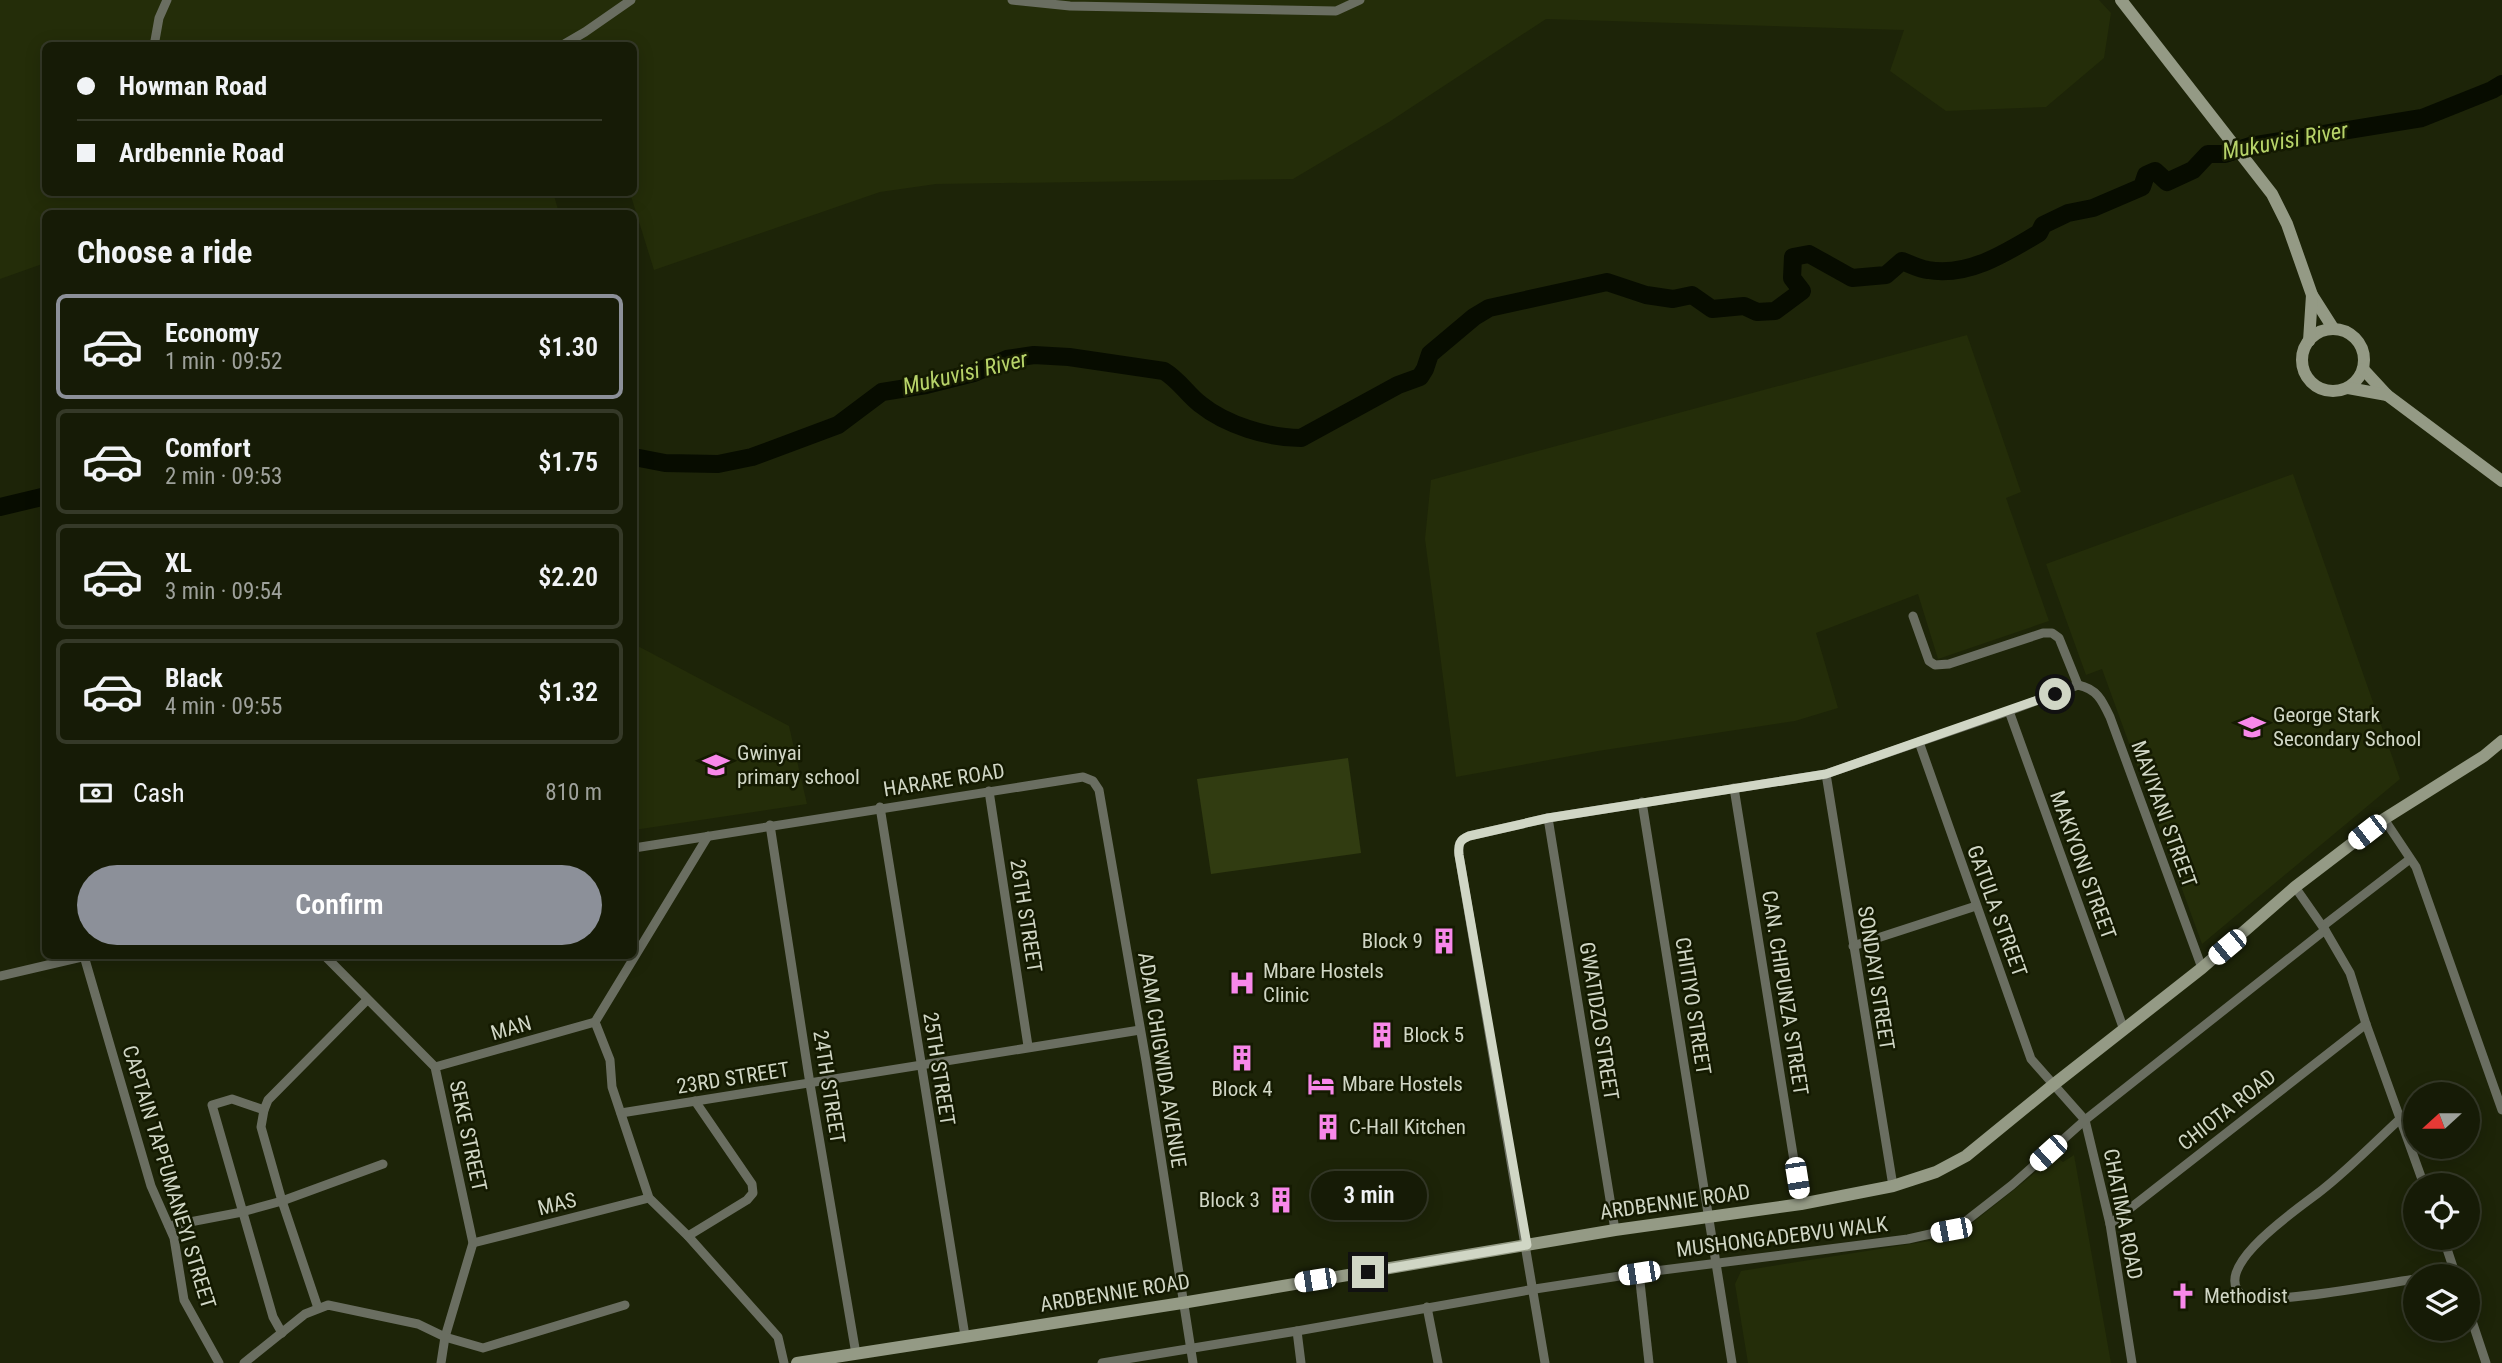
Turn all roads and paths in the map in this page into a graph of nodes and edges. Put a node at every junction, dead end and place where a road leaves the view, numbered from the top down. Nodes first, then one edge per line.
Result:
1 (167, 0) edge
2 (631, 0) edge
3 (1012, 0) edge
4 (1360, 0) edge
5 (2121, 0) edge
6 (1096, 2) edge
7 (155, 42) edge
8 (568, 42) edge
9 (2312, 295) junction
10 (2333, 328) junction
11 (2309, 341) junction
12 (2363, 369) junction
13 (2348, 388) junction
14 (2387, 395) junction
15 (2502, 481) edge
16 (1913, 617) dead end
17 (2078, 685) junction
18 (2009, 711) junction
19 (2502, 741) edge
20 (1919, 742) junction
21 (2502, 755) edge
22 (2484, 756) junction
23 (1826, 774) junction
24 (1093, 781) joint
25 (1734, 788) junction
26 (989, 791) junction
27 (1642, 802) junction
28 (880, 807) junction
29 (1548, 818) junction
30 (2384, 818) junction
31 (770, 825) junction
32 (708, 836) junction
33 (637, 848) edge
34 (2410, 859) junction
35 (2295, 887) junction
36 (1976, 906) junction
37 (2324, 928) junction
38 (1853, 946) junction
39 (637, 953) edge
40 (72, 959) edge
41 (86, 959) edge
42 (329, 959) edge
43 (633, 959) edge
44 (2202, 968) junction
45 (0, 976) edge
46 (367, 1000) junction
47 (595, 1022) junction
48 (2366, 1024) junction
49 (1140, 1030) junction
50 (2124, 1030) junction
51 (1028, 1046) junction
52 (920, 1066) junction
53 (435, 1067) junction
54 (810, 1084) junction
55 (2053, 1085) junction
56 (695, 1101) junction
57 (264, 1110) junction
58 (2502, 1110) edge
59 (621, 1113) junction
60 (2401, 1118) junction
61 (2085, 1120) junction
62 (383, 1164) dead end
63 (2420, 1173) edge
64 (1893, 1186) junction
65 (649, 1198) junction
66 (282, 1200) junction
67 (1801, 1204) junction
68 (242, 1212) junction
69 (1709, 1216) junction
70 (2110, 1224) junction
71 (169, 1226) junction
72 (1615, 1230) junction
73 (688, 1236) junction
74 (473, 1243) junction
75 (1527, 1245) junction
76 (1717, 1264) junction
77 (1639, 1273) junction
78 (2403, 1281) edge
79 (1535, 1289) junction
80 (1182, 1303) junction
81 (625, 1305) dead end
82 (1427, 1307) junction
83 (318, 1308) junction
84 (1297, 1331) junction
85 (282, 1333) junction
86 (965, 1336) junction
87 (445, 1337) junction
88 (2479, 1341) edge
89 (1191, 1347) junction
90 (856, 1354) junction
91 (219, 1363) edge
92 (244, 1363) edge
93 (441, 1363) edge
94 (784, 1363) edge
95 (797, 1363) edge
96 (1102, 1363) edge
97 (1193, 1363) edge
98 (1301, 1363) edge
99 (1438, 1363) edge
100 (1545, 1363) edge
101 (1649, 1363) edge
102 (1732, 1363) edge
103 (2132, 1363) edge
104 (2486, 1363) edge

1 - 7 street
2 - 8 street
3 - 6 street
4 - 6 street
5 - 9 main road
9 - 10 main road
9 - 11 main road
10 - 11 main road
10 - 12 main road
11 - 13 main road
12 - 13 main road
12 - 14 main road
13 - 14 main road
14 - 15 main road
16 - 17 street
17 - 18 street
17 - 44 street, MAVIYANI STREET
18 - 20 street
18 - 50 street, MAKIYONI STREET
19 - 22 main road, ARDBENNIE ROAD
20 - 23 street
20 - 36 street, GATULA STREET
21 - 22 main road
22 - 30 main road, ARDBENNIE ROAD
23 - 25 street
23 - 38 street, SONDAYI STREET
24 - 26 street, HARARE ROAD
24 - 49 street, ADAM CHIGWIDA AVENUE
25 - 27 street
25 - 67 street, CAN. CHIPUNZA STREET
26 - 28 street, HARARE ROAD
26 - 51 street, 26TH STREET
27 - 29 street
27 - 69 street, CHITIYO STREET
28 - 31 street, HARARE ROAD
28 - 52 street, 25TH STREET
29 - 72 street, GWATIDZO STREET
29 - 75 street
30 - 34 street
30 - 35 main road, ARDBENNIE ROAD
31 - 32 street, HARARE ROAD
31 - 54 street, 24TH STREET
32 - 33 street, HARARE ROAD
32 - 39 street
34 - 37 street, MUSHONGADEBVU WALK
34 - 58 street
35 - 37 street
35 - 44 main road, ARDBENNIE ROAD
36 - 38 street
36 - 55 street, GATULA STREET
37 - 48 street
37 - 61 street, MUSHONGADEBVU WALK
38 - 64 street, SONDAYI STREET
40 - 45 street
41 - 71 street, CAPTAIN TAPFUMANEYI STREET
42 - 46 street, SEKE STREET
43 - 47 street
44 - 50 main road, ARDBENNIE ROAD
46 - 53 street, SEKE STREET
46 - 57 street
47 - 53 street, MAN
47 - 59 street
48 - 60 street
48 - 70 street, CHIOTA ROAD
49 - 51 street, 23RD STREET
49 - 80 street, ADAM CHIGWIDA AVENUE
50 - 55 main road, ARDBENNIE ROAD
51 - 52 street, 23RD STREET
52 - 54 street, 23RD STREET
52 - 86 street, 25TH STREET
53 - 74 street, SEKE STREET
54 - 56 street, 23RD STREET
54 - 90 street, 24TH STREET
55 - 61 street, CHATIMA ROAD
55 - 64 main road, ARDBENNIE ROAD
56 - 59 street, 23RD STREET
56 - 73 street
57 - 66 street
57 - 68 street
59 - 65 street
60 - 63 street
60 - 78 street
61 - 70 street, CHATIMA ROAD
61 - 76 street, MUSHONGADEBVU WALK
62 - 66 street
64 - 67 main road, ARDBENNIE ROAD
65 - 73 street
65 - 74 street, MAS
66 - 68 street
66 - 83 street
67 - 69 main road, ARDBENNIE ROAD
68 - 71 street
68 - 85 street
69 - 72 main road, ARDBENNIE ROAD
69 - 76 street, CHITIYO STREET
70 - 103 street, CHATIMA ROAD
71 - 91 street, CAPTAIN TAPFUMANEYI STREET
72 - 75 main road, ARDBENNIE ROAD
73 - 94 street
74 - 87 street, SEKE STREET
75 - 79 street
75 - 80 main road, ARDBENNIE ROAD
76 - 77 street, MUSHONGADEBVU WALK
76 - 102 street, CHITIYO STREET
77 - 79 street, MUSHONGADEBVU WALK
77 - 101 street
79 - 82 street, MUSHONGADEBVU WALK
79 - 100 street
80 - 86 main road, ARDBENNIE ROAD
80 - 89 street, ADAM CHIGWIDA AVENUE
81 - 87 street
82 - 84 street, MUSHONGADEBVU WALK
82 - 99 street
83 - 85 street
83 - 87 street
84 - 89 street, MUSHONGADEBVU WALK
84 - 98 street
85 - 92 street
86 - 90 main road, ARDBENNIE ROAD
87 - 93 street, SEKE STREET
88 - 104 street
89 - 96 street, MUSHONGADEBVU WALK
89 - 97 street, ADAM CHIGWIDA AVENUE
90 - 95 main road, ARDBENNIE ROAD

